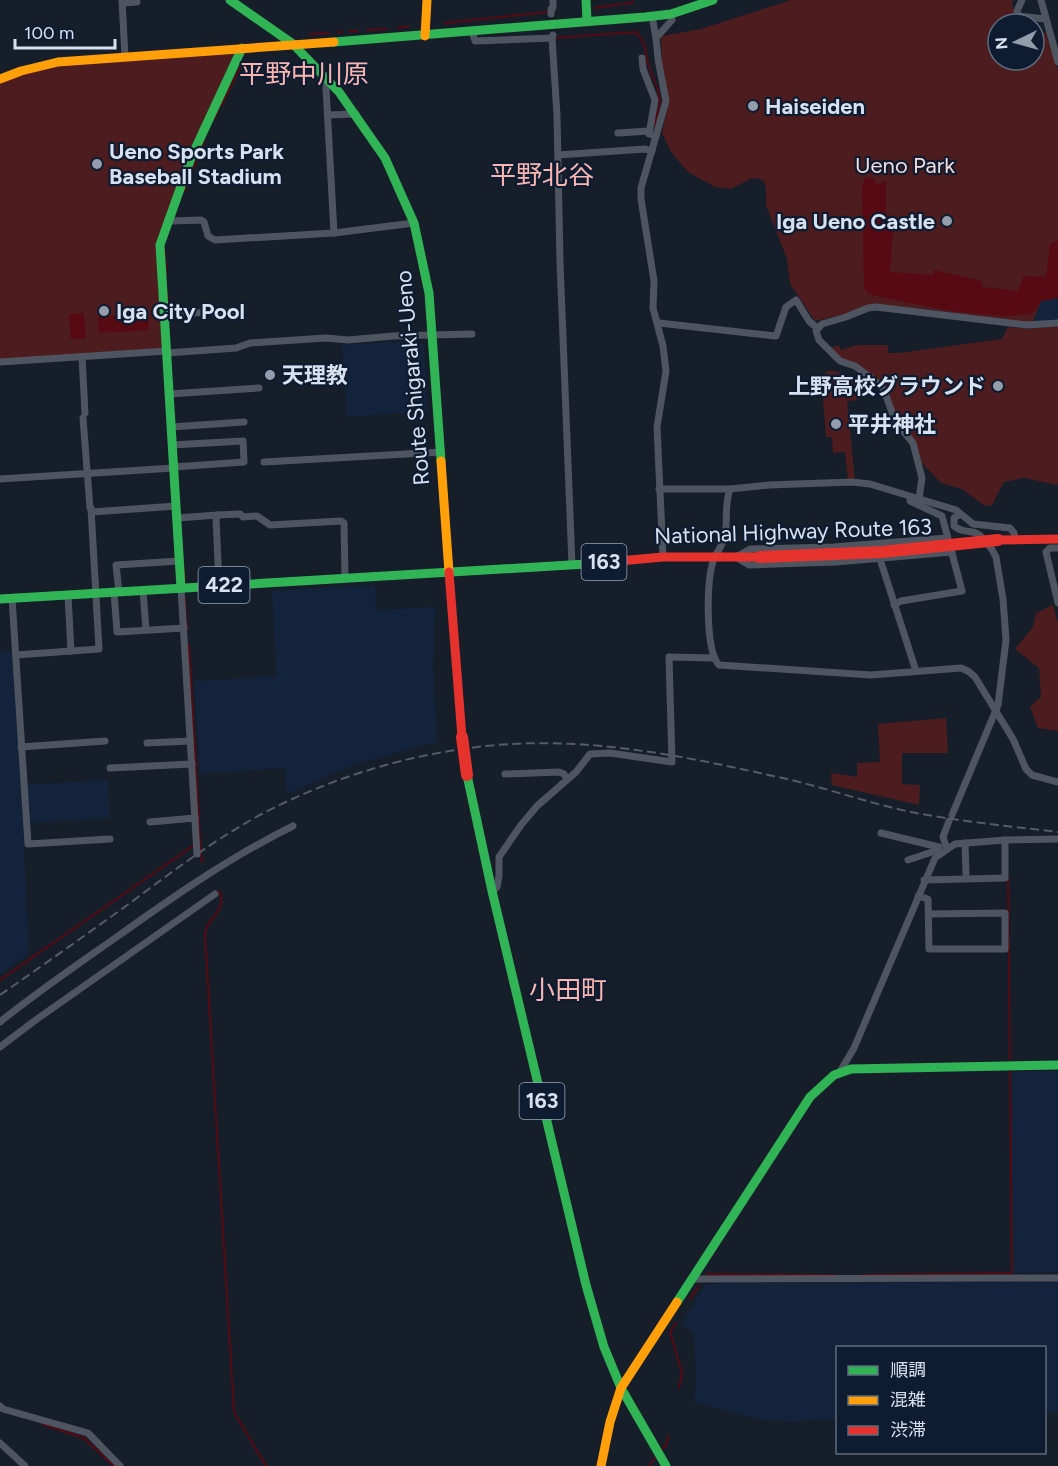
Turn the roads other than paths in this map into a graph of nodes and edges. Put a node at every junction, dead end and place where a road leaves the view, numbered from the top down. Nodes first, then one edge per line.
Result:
1 (427, 0) edge
2 (553, 0) edge
3 (586, 0) edge
4 (235, 1) edge
5 (705, 1) edge
6 (122, 2) edge
7 (137, 3) dead end
8 (551, 14) dead end
9 (671, 14) junction
10 (652, 16) junction
11 (587, 21) junction
12 (1046, 22) edge
13 (472, 31) junction
14 (425, 36) junction
15 (656, 38) junction
16 (293, 44) junction
17 (242, 48) junction
18 (125, 57) junction
19 (642, 58) dead end
20 (1058, 62) edge
21 (328, 78) junction
22 (0, 79) edge
23 (356, 114) junction
24 (328, 115) junction
25 (618, 133) dead end
26 (653, 134) junction
27 (652, 151) junction
28 (558, 155) junction
29 (168, 219) junction
30 (414, 223) junction
31 (334, 233) junction
32 (240, 311) dead end
33 (165, 314) junction
34 (658, 323) junction
35 (1058, 323) edge
36 (817, 328) junction
37 (472, 334) dead end
38 (432, 335) junction
39 (167, 352) junction
40 (82, 357) junction
41 (0, 362) edge
42 (259, 388) dead end
43 (169, 394) junction
44 (244, 422) dead end
45 (171, 427) junction
46 (172, 446) junction
47 (441, 452) junction
48 (264, 462) dead end
49 (174, 468) junction
50 (87, 474) junction
51 (0, 479) edge
52 (659, 489) junction
53 (730, 489) junction
54 (886, 489) junction
55 (919, 499) junction
56 (92, 512) junction
57 (176, 512) junction
58 (960, 514) junction
59 (218, 515) junction
60 (947, 538) junction
61 (1015, 538) junction
62 (1058, 539) edge
63 (1058, 548) edge
64 (952, 552) junction
65 (716, 556) junction
66 (663, 557) junction
67 (736, 557) junction
68 (880, 559) junction
69 (179, 561) junction
70 (572, 565) junction
71 (449, 572) junction
72 (345, 578) junction
73 (219, 586) junction
74 (181, 588) junction
75 (143, 590) junction
76 (116, 592) junction
77 (96, 593) junction
78 (68, 595) junction
79 (6, 598) edge
80 (1058, 603) edge
81 (894, 604) junction
82 (184, 628) junction
83 (146, 630) junction
84 (71, 651) junction
85 (16, 655) junction
86 (713, 658) junction
87 (916, 671) junction
88 (997, 711) junction
89 (105, 741) dead end
90 (190, 741) junction
91 (147, 744) dead end
92 (21, 747) junction
93 (192, 764) junction
94 (110, 768) dead end
95 (505, 774) dead end
96 (567, 779) junction
97 (1058, 782) edge
98 (195, 818) junction
99 (150, 822) dead end
100 (293, 826) dead end
101 (881, 833) dead end
102 (110, 839) dead end
103 (1058, 839) edge
104 (1005, 840) junction
105 (965, 843) junction
106 (197, 847) dead end
107 (940, 851) junction
108 (908, 860) dead end
109 (966, 874) dead end
110 (924, 880) junction
111 (492, 891) junction
112 (215, 894) dead end
113 (918, 896) junction
114 (929, 914) junction
115 (0, 1022) edge
116 (0, 1047) edge
117 (1058, 1065) edge
118 (841, 1070) junction
119 (1058, 1278) edge
120 (693, 1279) junction
121 (621, 1388) junction
122 (0, 1406) edge
123 (0, 1443) edge
124 (25, 1466) edge
125 (120, 1466) edge
126 (601, 1466) edge
127 (666, 1466) edge

1 - 14 main road
2 - 8 street
3 - 11 main road
4 - 16 main road, Route Shigaraki-Ueno
5 - 9 main road
6 - 7 street
6 - 18 street
9 - 10 main road
9 - 15 street
10 - 11 main road
10 - 15 street
11 - 13 main road
12 - 20 street
13 - 14 main road
13 - 28 street
14 - 16 main road
15 - 26 street
16 - 17 main road
16 - 21 main road, Route Shigaraki-Ueno
17 - 18 main road
17 - 29 main road
18 - 22 main road
19 - 26 street
21 - 23 main road, Route Shigaraki-Ueno
21 - 24 street
23 - 24 street
23 - 30 main road, Route Shigaraki-Ueno
24 - 31 street
25 - 26 street
26 - 27 street
27 - 28 street
27 - 34 street
28 - 70 street
29 - 31 street
29 - 33 main road
30 - 31 street
30 - 38 main road, Route Shigaraki-Ueno
32 - 33 street
33 - 39 main road
34 - 36 street
34 - 52 street
35 - 36 street
36 - 55 street
37 - 38 street
38 - 39 street
38 - 47 main road, Route Shigaraki-Ueno
39 - 40 street
39 - 43 main road
40 - 41 street
40 - 50 street
42 - 43 street
43 - 45 main road
44 - 45 street
45 - 46 main road
46 - 49 main road
46 - 49 street
47 - 48 street
47 - 71 main road, Route Shigaraki-Ueno
49 - 50 street
49 - 57 main road
50 - 51 street
50 - 56 street
52 - 53 street
52 - 66 street
53 - 54 street
53 - 65 street
54 - 55 street
54 - 60 street
55 - 58 street
56 - 57 street
56 - 77 street
57 - 59 street
57 - 69 main road
58 - 61 street
58 - 88 street
59 - 72 street
59 - 73 street
60 - 64 street
60 - 67 street
61 - 62 main road, National Highway Route 163 / 163
61 - 67 main road, National Highway Route 163 / 163, bridge
63 - 80 street
64 - 68 street
64 - 81 street
65 - 66 main road, National Highway Route 163 / 163
65 - 67 main road, National Highway Route 163 / 163
65 - 86 street
66 - 70 main road, National Highway Route 163 / 163
67 - 68 street
68 - 81 street
69 - 74 main road
69 - 76 street
70 - 71 main road, National Highway Route 163 / 163
71 - 72 main road, 422
71 - 111 main road, 163, bridge
72 - 73 main road, 422
73 - 74 main road, 422
74 - 75 main road, 422
74 - 82 street
75 - 76 main road, 422
75 - 83 street
76 - 77 main road, 422
76 - 83 street
77 - 78 main road, 422
77 - 84 street
78 - 79 main road, 422
78 - 84 street
79 - 85 street
81 - 87 street
82 - 83 street
82 - 90 street
84 - 85 street
85 - 92 street
86 - 87 street
86 - 96 street
87 - 88 street
88 - 97 street
88 - 107 street
89 - 92 street
90 - 91 street
90 - 93 street
92 - 102 street
93 - 94 street
93 - 98 street
95 - 96 street
96 - 111 street
98 - 99 street
98 - 106 street
100 - 115 street
101 - 107 street
103 - 104 street
104 - 105 street
104 - 110 street
105 - 107 street
105 - 109 street
107 - 108 street
107 - 110 street
110 - 113 street
111 - 121 main road, 163
112 - 116 street
113 - 114 street
113 - 118 street
114 - 114 street
117 - 118 main road
118 - 120 main road
119 - 120 street
120 - 121 main road
121 - 126 main road
121 - 127 main road, 163
122 - 125 street
123 - 124 street

